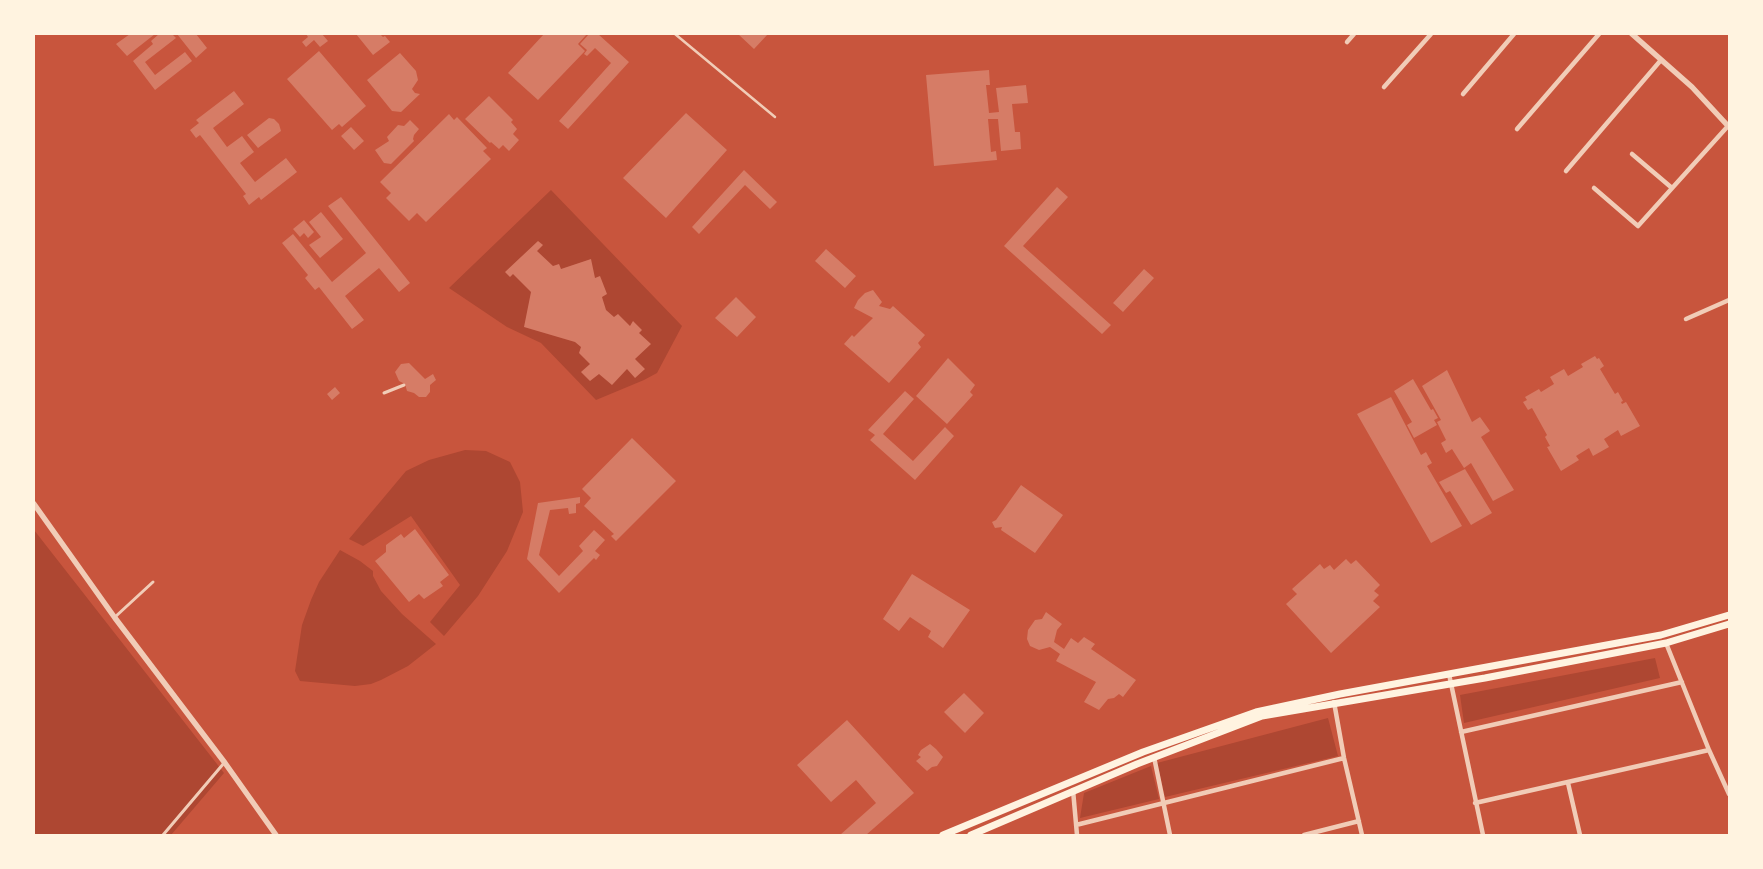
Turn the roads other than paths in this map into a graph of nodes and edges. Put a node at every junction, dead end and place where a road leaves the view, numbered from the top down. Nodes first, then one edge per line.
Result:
1 (675, 34) edge
2 (1354, 34) edge
3 (1431, 34) edge
4 (1514, 34) edge
5 (1599, 34) edge
6 (1632, 34) edge
7 (1347, 42) dead end
8 (1661, 60) junction
9 (1384, 87) dead end
10 (1462, 94) dead end
11 (775, 117) dead end
12 (1729, 126) edge
13 (1517, 129) dead end
14 (1632, 154) dead end
15 (1566, 171) dead end
16 (1594, 188) dead end
17 (1672, 188) junction
18 (1729, 300) edge
19 (1686, 318) dead end
20 (404, 386) dead end
21 (384, 393) dead end
22 (34, 504) edge
23 (153, 582) dead end
24 (1729, 615) edge
25 (115, 618) junction
26 (1729, 624) edge
27 (1666, 643) junction
28 (1449, 674) junction
29 (1682, 682) junction
30 (1451, 684) junction
31 (1333, 699) junction
32 (1461, 732) junction
33 (1709, 750) junction
34 (1154, 757) junction
35 (1344, 758) junction
36 (225, 763) junction
37 (1568, 783) junction
38 (1073, 790) junction
39 (1729, 794) edge
40 (1163, 802) junction
41 (1475, 803) junction
42 (1359, 821) junction
43 (1076, 824) junction
44 (163, 835) edge
45 (276, 835) edge
46 (943, 835) edge
47 (972, 835) edge
48 (1077, 835) edge
49 (1170, 835) edge
50 (1304, 835) edge
51 (1362, 835) edge
52 (1483, 835) edge
53 (1580, 835) edge

1 - 11 lane
2 - 7 street
3 - 9 street
4 - 10 street
5 - 13 street
6 - 8 street
8 - 12 street
8 - 15 street
12 - 17 street
14 - 17 street
16 - 17 street
18 - 19 street
20 - 21 street
22 - 25 street
23 - 25 street
24 - 28 main road
25 - 36 street
26 - 27 main road
27 - 29 street
27 - 30 main road
28 - 30 street
28 - 31 main road
29 - 32 street
29 - 33 street
30 - 31 main road
30 - 32 street
31 - 34 main road
31 - 35 street
31 - 46 main road
32 - 41 street
33 - 37 street
33 - 39 street
34 - 38 main road
34 - 40 street
35 - 40 street
35 - 42 street
36 - 44 street
36 - 45 street
37 - 41 street
37 - 53 street
38 - 43 street
38 - 47 main road
40 - 43 street
40 - 49 street
41 - 52 street
42 - 50 street
42 - 51 street
43 - 48 street

